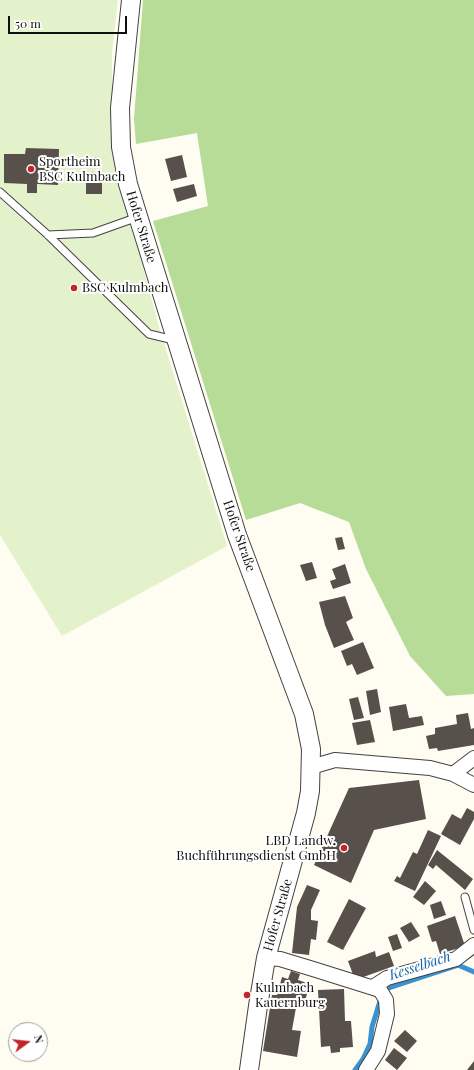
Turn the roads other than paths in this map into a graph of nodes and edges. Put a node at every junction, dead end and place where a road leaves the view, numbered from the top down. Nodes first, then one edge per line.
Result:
1 (131, 0) edge
2 (0, 192) edge
3 (138, 217) junction
4 (48, 235) junction
5 (176, 341) junction
6 (474, 758) edge
7 (311, 767) junction
8 (453, 774) junction
9 (474, 785) edge
10 (464, 897) dead end
11 (474, 930) edge
12 (474, 945) edge
13 (266, 958) junction
14 (380, 993) junction
15 (249, 1070) edge
16 (366, 1070) edge

1 - 3 street, Hofer Straße
2 - 4 lane
3 - 4 lane
3 - 5 street, Hofer Straße
4 - 5 lane
5 - 7 street, Hofer Straße
6 - 8 street
7 - 8 street
7 - 13 street, Hofer Straße
8 - 9 street
10 - 11 lane
12 - 14 street
13 - 14 street
13 - 15 street, Hofer Straße
14 - 16 street

